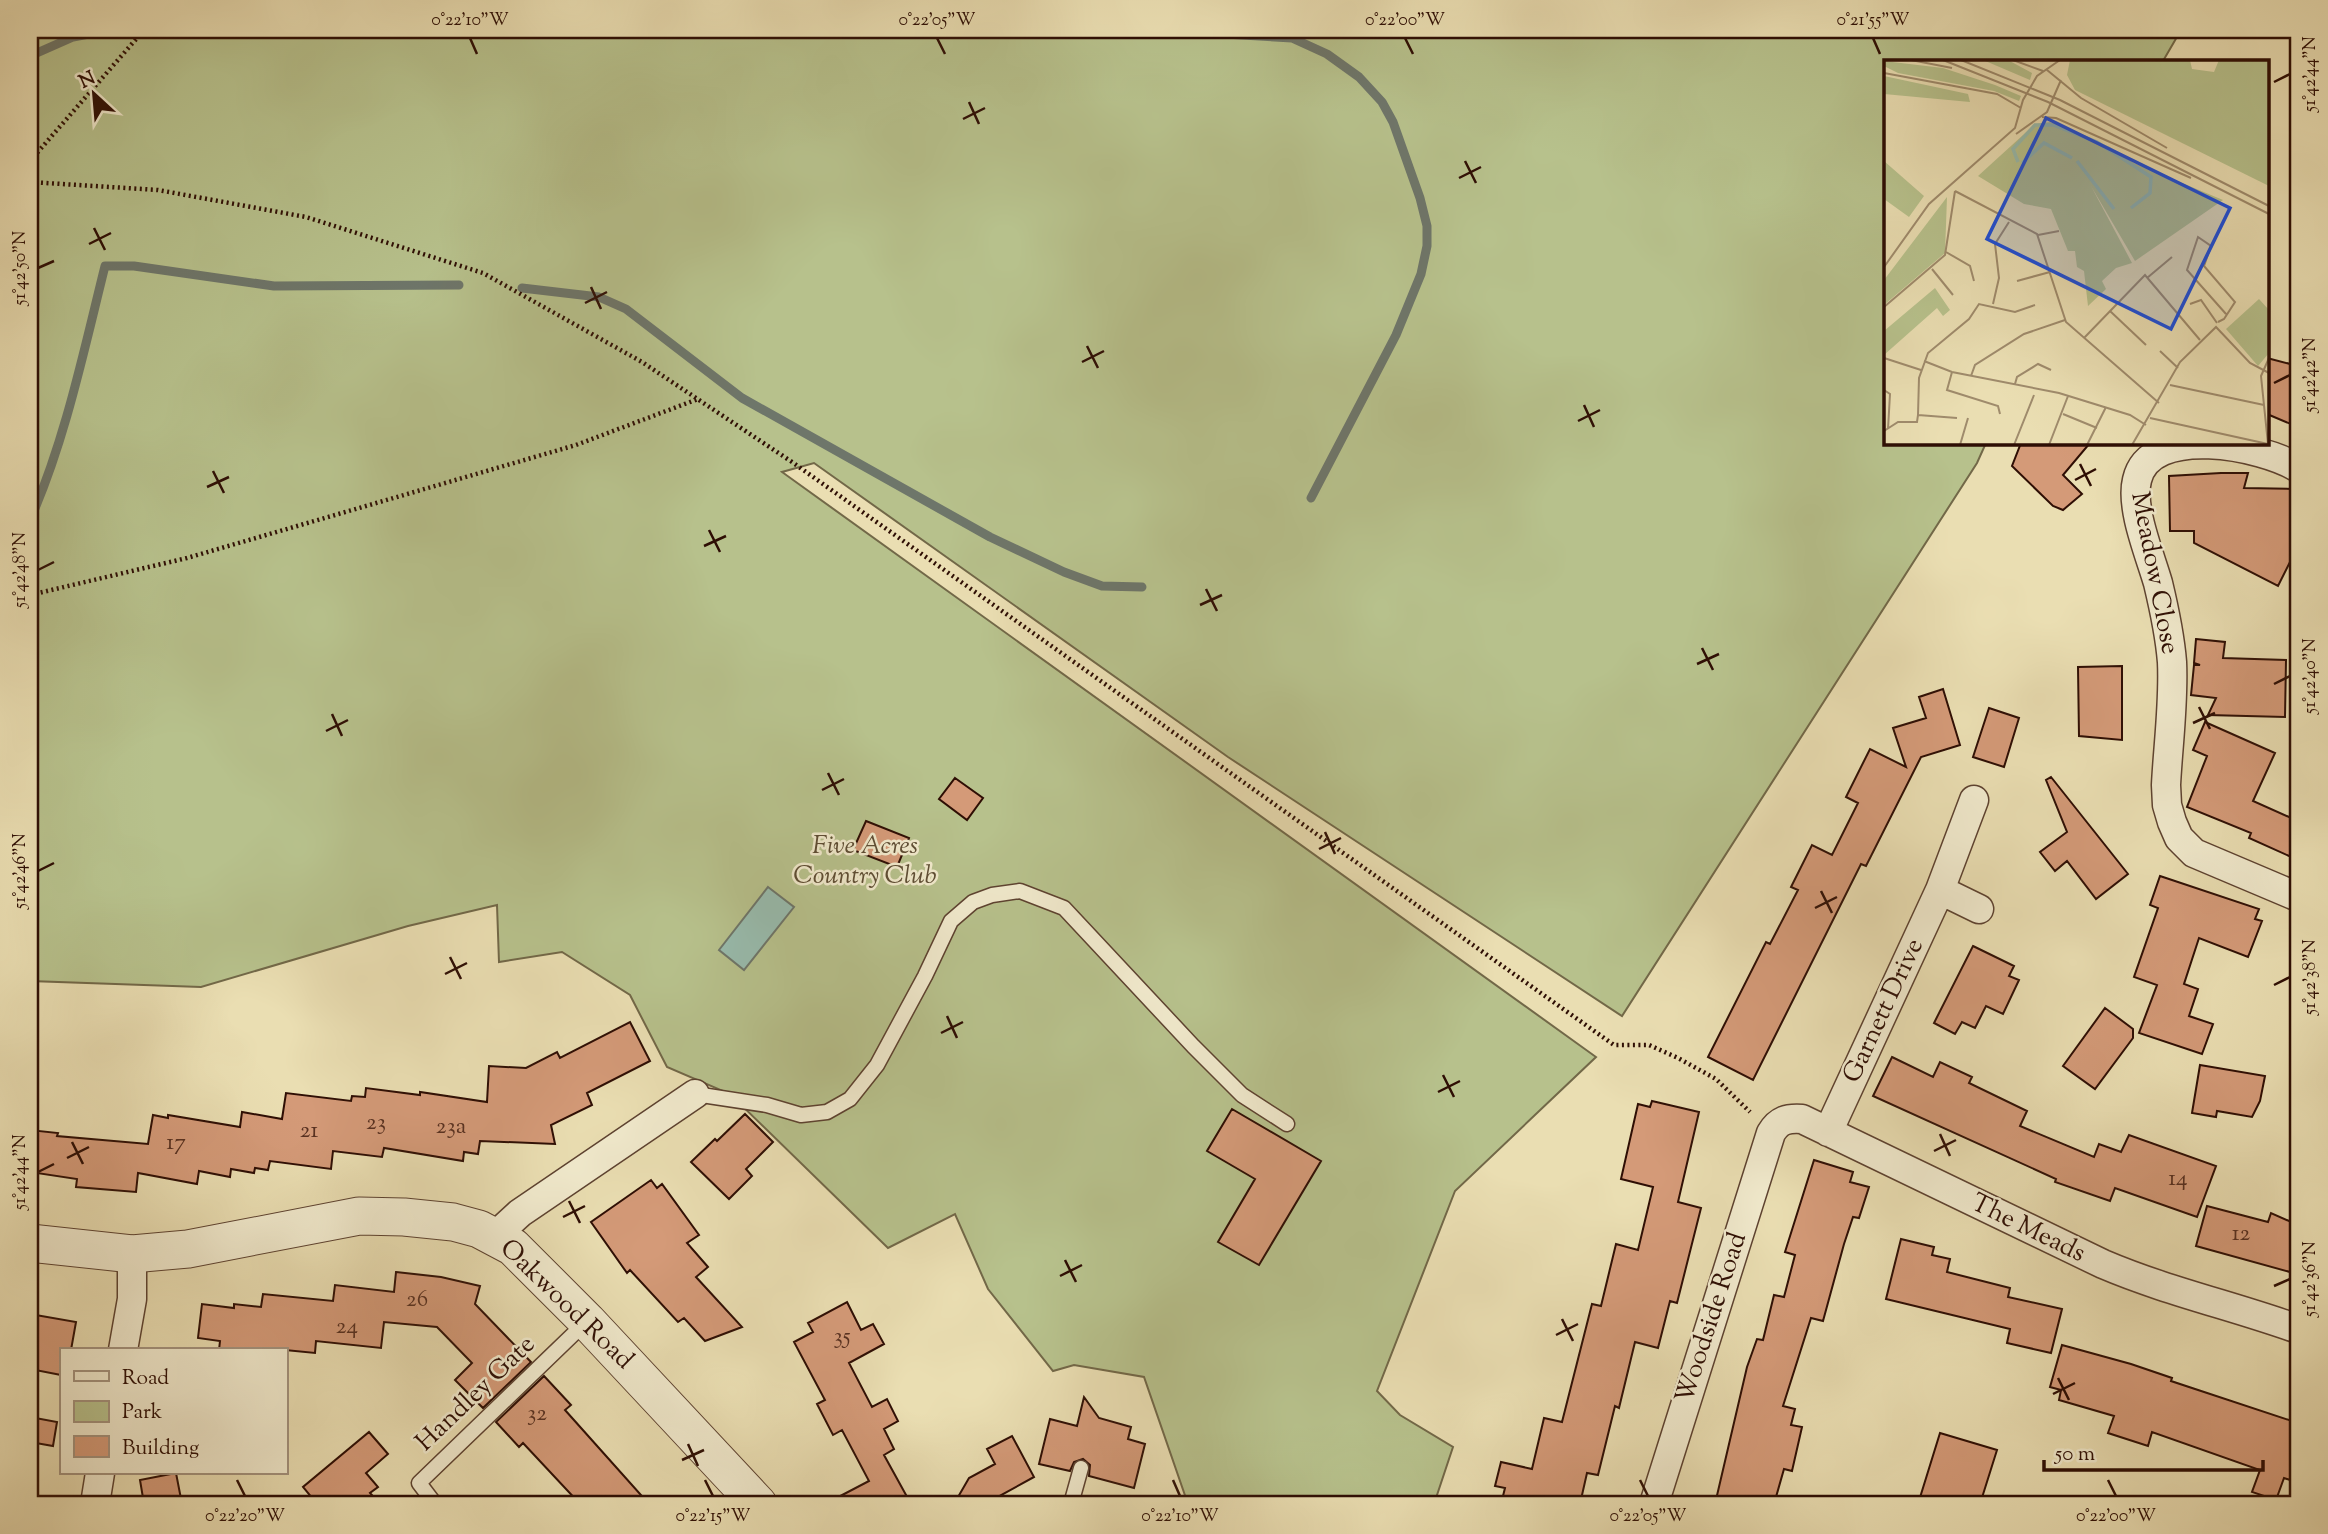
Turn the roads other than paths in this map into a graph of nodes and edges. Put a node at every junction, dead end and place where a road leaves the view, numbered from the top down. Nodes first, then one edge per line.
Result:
1 (2298, 468) edge
2 (1973, 800) dead end
3 (1940, 890) junction
4 (2298, 897) edge
5 (1979, 909) dead end
6 (695, 1094) joint
7 (1287, 1124) dead end
8 (1828, 1132) junction
9 (1771, 1133) joint
10 (495, 1236) junction
11 (30, 1243) edge
12 (132, 1254) junction
13 (587, 1321) junction
14 (2298, 1329) edge
15 (123, 1348) edge
16 (1081, 1468) dead end
17 (100, 1474) edge
18 (95, 1504) edge
19 (435, 1504) edge
20 (758, 1504) edge
21 (1071, 1504) edge
22 (1654, 1504) edge

1 - 4 street, Meadow Close
2 - 3 street, Garnett Drive
3 - 5 street
3 - 8 street, Garnett Drive
6 - 7 lane
6 - 10 street
8 - 9 street, The Meads
8 - 14 street, The Meads
9 - 22 street, Woodside Road
10 - 12 street, Oakwood Road
10 - 13 street, Oakwood Road
11 - 12 street, Oakwood Road
12 - 15 street
13 - 19 lane, Handley Gate
13 - 20 street, Oakwood Road
16 - 21 lane
17 - 18 street

